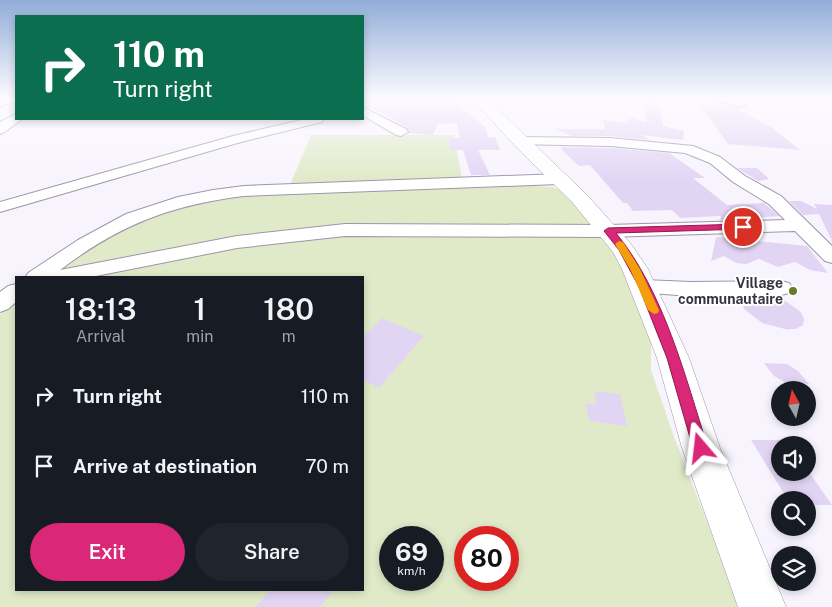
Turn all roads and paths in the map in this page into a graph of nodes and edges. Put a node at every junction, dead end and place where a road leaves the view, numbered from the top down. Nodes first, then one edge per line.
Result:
1 (300, 125) edge
2 (389, 125) edge
3 (506, 125) edge
4 (401, 132) dead end
5 (520, 140) junction
6 (559, 179) junction
7 (0, 206) edge
8 (800, 225) junction
9 (608, 231) junction
10 (832, 256) edge
11 (38, 276) edge
12 (60, 276) edge
13 (15, 283) edge
14 (0, 284) edge
15 (644, 287) junction
16 (781, 288) dead end
17 (15, 292) edge
18 (0, 304) edge
19 (762, 607) edge

1 - 7 street
2 - 4 street
3 - 5 highway
5 - 6 highway
5 - 8 street
6 - 9 highway
6 - 11 street
8 - 9 street
8 - 10 street
9 - 12 street
9 - 15 highway
13 - 14 street
15 - 16 street
15 - 19 highway
17 - 18 street

